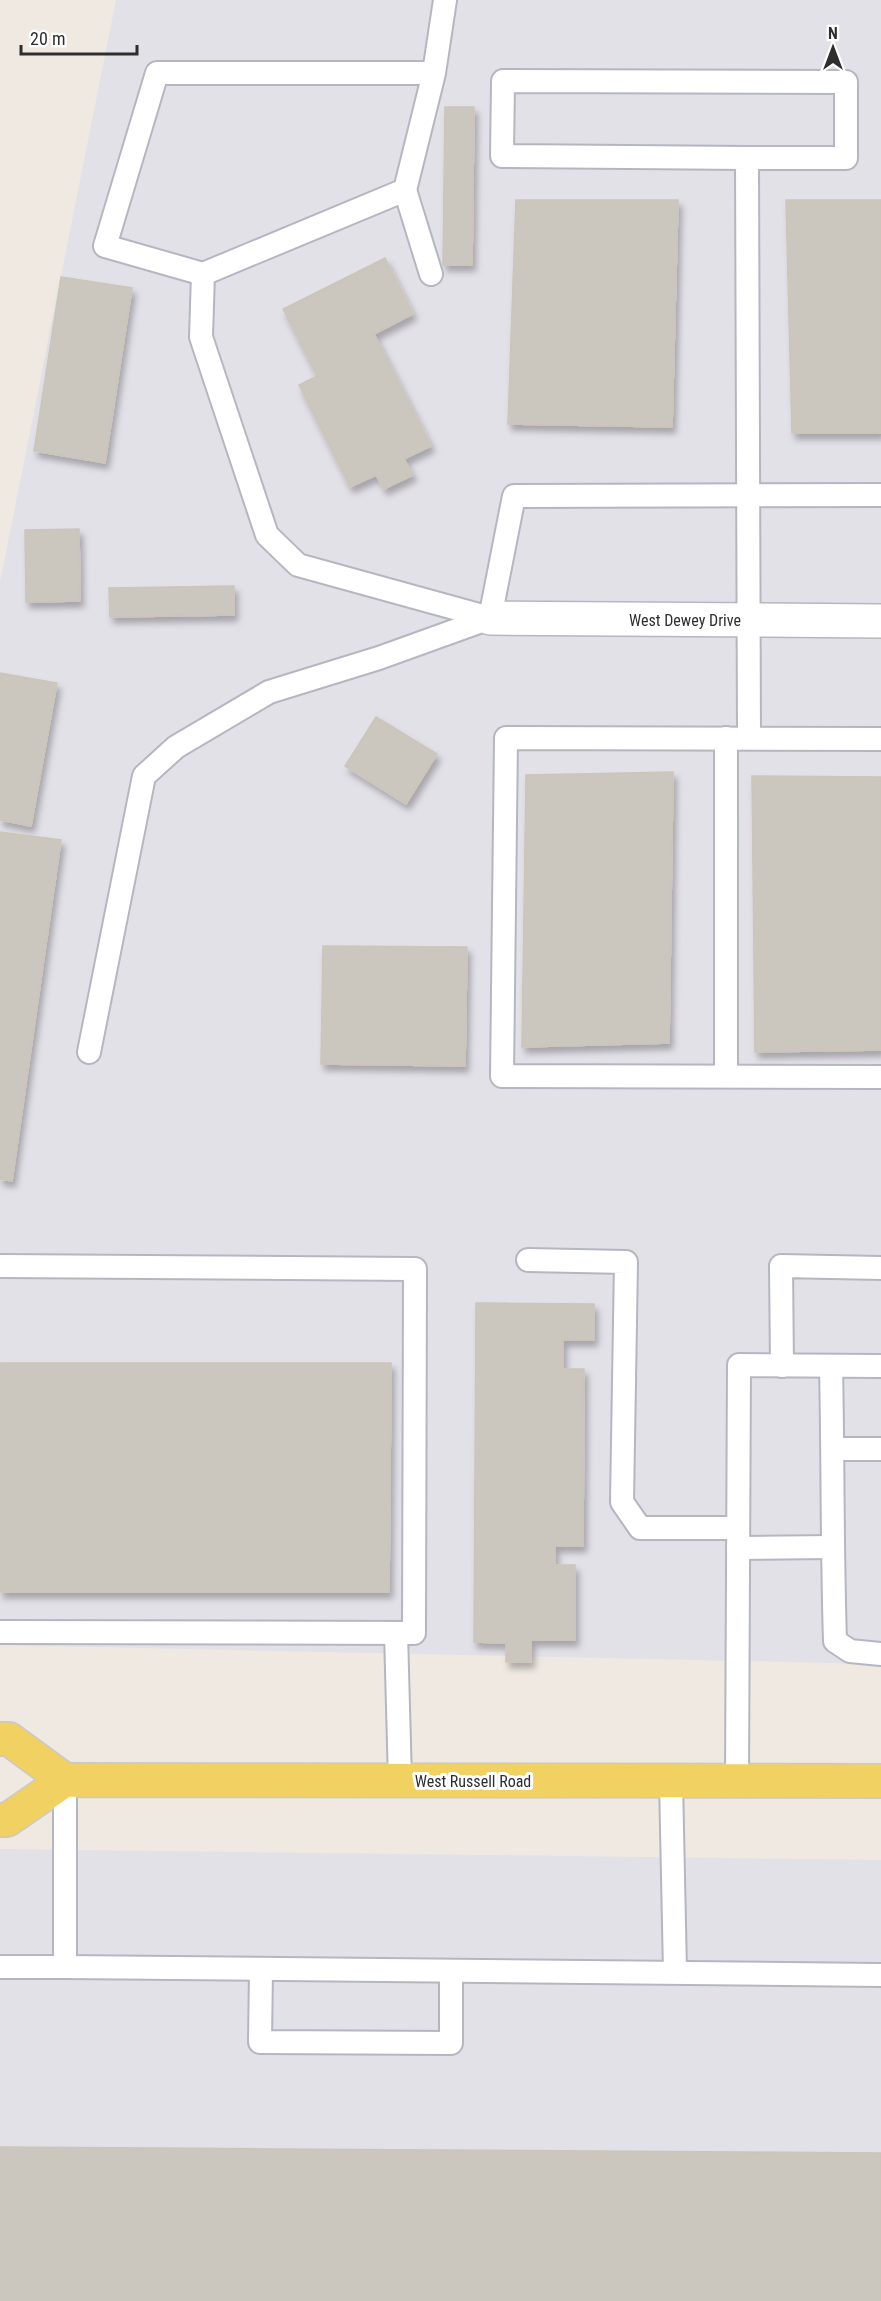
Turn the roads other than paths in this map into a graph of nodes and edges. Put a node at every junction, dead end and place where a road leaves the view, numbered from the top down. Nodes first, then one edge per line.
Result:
1 (445, 0) edge
2 (434, 73) junction
3 (747, 158) junction
4 (405, 190) junction
5 (203, 274) junction
6 (431, 274) dead end
7 (748, 495) junction
8 (881, 495) edge
9 (490, 618) junction
10 (748, 620) junction
11 (881, 621) edge
12 (726, 738) junction
13 (749, 738) junction
14 (881, 739) edge
15 (89, 1052) dead end
16 (726, 1076) junction
17 (881, 1077) edge
18 (528, 1260) dead end
19 (0, 1266) edge
20 (881, 1268) edge
21 (782, 1366) junction
22 (831, 1366) junction
23 (881, 1366) edge
24 (833, 1449) junction
25 (881, 1449) edge
26 (738, 1538) junction
27 (832, 1547) junction
28 (0, 1632) edge
29 (396, 1633) junction
30 (881, 1654) edge
31 (0, 1739) edge
32 (65, 1780) junction
33 (400, 1781) junction
34 (671, 1781) junction
35 (737, 1781) junction
36 (881, 1781) edge
37 (0, 1820) edge
38 (0, 1967) edge
39 (64, 1967) junction
40 (261, 1969) junction
41 (451, 1971) junction
42 (675, 1972) junction
43 (881, 1975) edge

1 - 2 lane
2 - 4 lane
2 - 5 lane
3 - 3 lane
3 - 7 lane
4 - 5 lane
4 - 6 lane
5 - 9 lane
7 - 8 lane
7 - 9 lane
7 - 10 lane
9 - 10 street, West Dewey Drive
9 - 15 lane
10 - 11 street, West Dewey Drive
10 - 13 lane
12 - 13 lane
12 - 16 lane
12 - 16 lane
13 - 14 lane
16 - 17 lane
18 - 26 lane
19 - 29 lane
20 - 21 lane
21 - 22 lane
21 - 26 lane
22 - 23 lane
22 - 24 lane
24 - 25 lane
24 - 27 lane
26 - 27 lane
26 - 35 lane
27 - 30 lane
28 - 29 lane
29 - 33 lane
31 - 32 main road
32 - 33 main road, West Russell Road
32 - 37 main road
32 - 39 lane
33 - 34 main road, West Russell Road
34 - 35 main road, West Russell Road
34 - 42 lane
35 - 36 main road, West Russell Road
38 - 39 lane
39 - 40 lane
40 - 41 lane
40 - 41 lane
41 - 42 lane
42 - 43 lane

